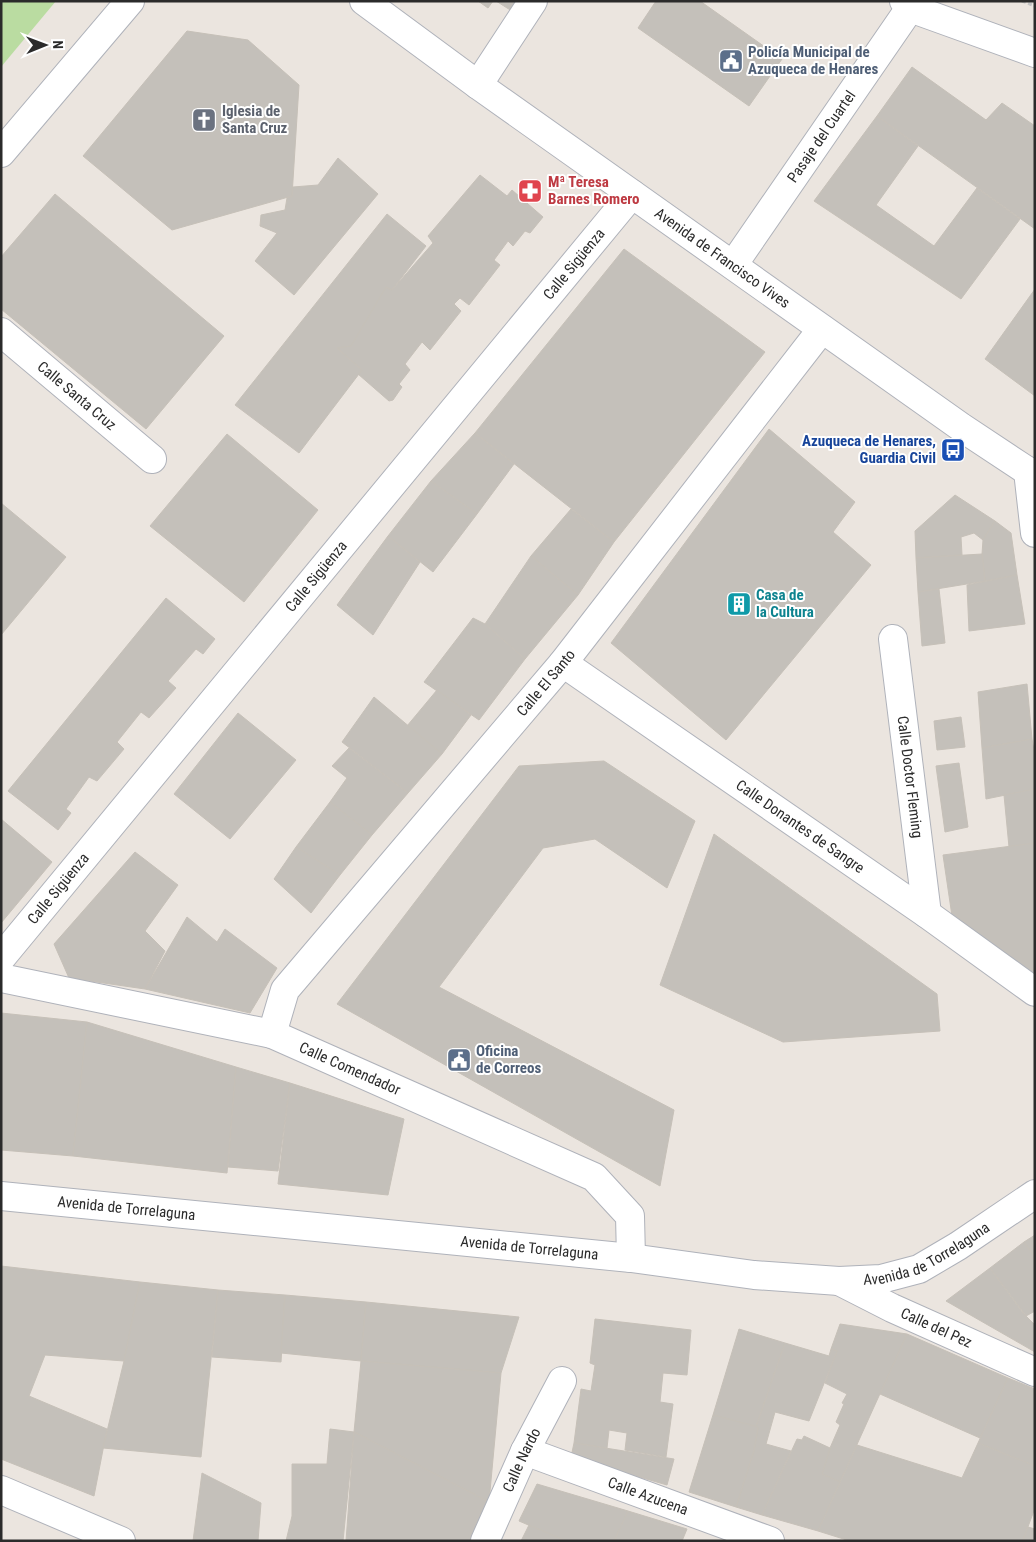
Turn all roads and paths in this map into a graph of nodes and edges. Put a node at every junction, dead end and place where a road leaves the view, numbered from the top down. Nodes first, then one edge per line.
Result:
1 (130, 1) edge
2 (364, 1) edge
3 (533, 1) edge
4 (1022, 1) edge
5 (907, 5) edge
6 (1035, 6) edge
7 (1035, 53) edge
8 (478, 85) junction
9 (1, 153) edge
10 (632, 194) junction
11 (733, 265) junction
12 (822, 329) junction
13 (1, 332) edge
14 (152, 459) dead end
15 (1033, 470) edge
16 (1035, 533) edge
17 (893, 640) dead end
18 (563, 663) junction
19 (927, 914) junction
20 (1, 958) edge
21 (1, 978) edge
22 (1035, 992) edge
23 (272, 1034) junction
24 (1035, 1194) edge
25 (3, 1202) edge
26 (631, 1258) junction
27 (839, 1281) junction
28 (1035, 1372) edge
29 (562, 1380) dead end
30 (525, 1452) junction
31 (1, 1490) edge
32 (104, 1537) edge
33 (485, 1541) edge
34 (770, 1541) edge

1 - 9 street
2 - 8 street, Avenida de Francisco Vives
3 - 8 street
4 - 6 path
5 - 7 street
5 - 11 street, Pasaje del Cuartel
8 - 10 street, Avenida de Francisco Vives
10 - 11 street, Avenida de Francisco Vives
10 - 20 street, Calle Sigüenza
11 - 12 street, Avenida de Francisco Vives
12 - 15 street, Avenida de Francisco Vives
12 - 18 street, Calle El Santo
13 - 14 street, Calle Santa Cruz
15 - 16 street
17 - 19 street, Calle Doctor Fleming
18 - 19 street, Calle Donantes de Sangre
18 - 23 street, Calle El Santo
19 - 22 street, Calle Donantes de Sangre
21 - 23 street, Calle Comendador
23 - 26 street, Calle Comendador
24 - 27 street, Avenida de Torrelaguna
25 - 26 street, Avenida de Torrelaguna
26 - 27 street, Avenida de Torrelaguna
27 - 28 street, Calle del Pez
29 - 30 street, Calle Nardo
30 - 33 street, Calle Nardo
30 - 34 street, Calle Azucena
31 - 32 street

